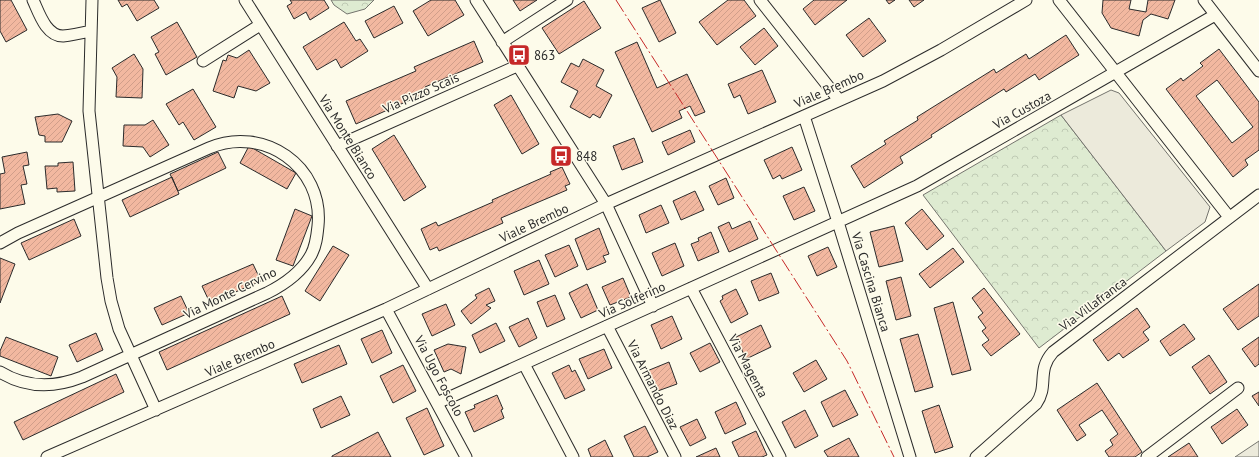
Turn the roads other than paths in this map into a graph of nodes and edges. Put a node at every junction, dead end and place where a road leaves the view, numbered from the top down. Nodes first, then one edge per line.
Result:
1 (33, 0) edge
2 (92, 0) edge
3 (245, 0) edge
4 (476, 0) edge
5 (567, 0) edge
6 (760, 0) edge
7 (1026, 0) edge
8 (1059, 0) edge
9 (1204, 0) edge
10 (1215, 15) junction
11 (260, 25) junction
12 (91, 31) junction
13 (502, 42) junction
14 (203, 61) dead end
15 (517, 66) junction
16 (1259, 71) edge
17 (1116, 73) junction
18 (839, 100) junction
19 (804, 116) junction
20 (337, 146) junction
21 (1259, 195) edge
22 (99, 197) junction
23 (606, 204) junction
24 (1229, 217) junction
25 (838, 222) junction
26 (0, 244) edge
27 (691, 288) junction
28 (428, 289) junction
29 (653, 306) junction
30 (386, 309) junction
31 (607, 326) junction
32 (130, 355) junction
33 (524, 364) junction
34 (0, 372) edge
35 (1238, 388) dead end
36 (437, 403) junction
37 (156, 410) junction
38 (47, 457) edge
39 (466, 457) edge
40 (573, 457) edge
41 (675, 457) edge
42 (780, 457) edge
43 (910, 457) edge
44 (976, 457) edge
45 (1147, 457) edge

1 - 12 street
2 - 12 street
3 - 11 street, Via Monte Bianco
4 - 13 street
5 - 13 street
6 - 18 street
7 - 18 street, Viale Brembo
8 - 17 street
9 - 10 street
10 - 16 street
10 - 17 street, Via Custoza
11 - 14 street
11 - 20 street, Via Monte Bianco
12 - 22 street
13 - 15 street
15 - 20 street, Via Pizzo Scais
15 - 23 street
17 - 24 street
17 - 25 street, Via Custoza
18 - 19 street, Viale Brembo
19 - 23 street, Viale Brembo
19 - 25 street, Via Cascina Bianca
20 - 28 street, Via Monte Bianco
21 - 24 street, Via Villafranca
22 - 26 street, Via Monte Cervino
22 - 32 street
22 - 32 street, Via Monte Cervino
23 - 28 street, Viale Brembo
23 - 29 street
24 - 44 street, Via Villafranca
25 - 27 street, Via Solferino
25 - 43 street, Via Cascina Bianca
27 - 29 street, Via Solferino
27 - 42 street, Via Magenta
28 - 30 street, Viale Brembo
29 - 31 street, Via Solferino
30 - 36 street, Via Ugo Foscolo
30 - 37 street, Viale Brembo
31 - 33 street, Via Solferino
31 - 41 street, Via Armando Diaz
32 - 34 street, Via Monte Cervino
32 - 37 street
33 - 36 street, Via Solferino
33 - 40 street
35 - 45 street
36 - 39 street, Via Ugo Foscolo
37 - 38 street, Viale Brembo

